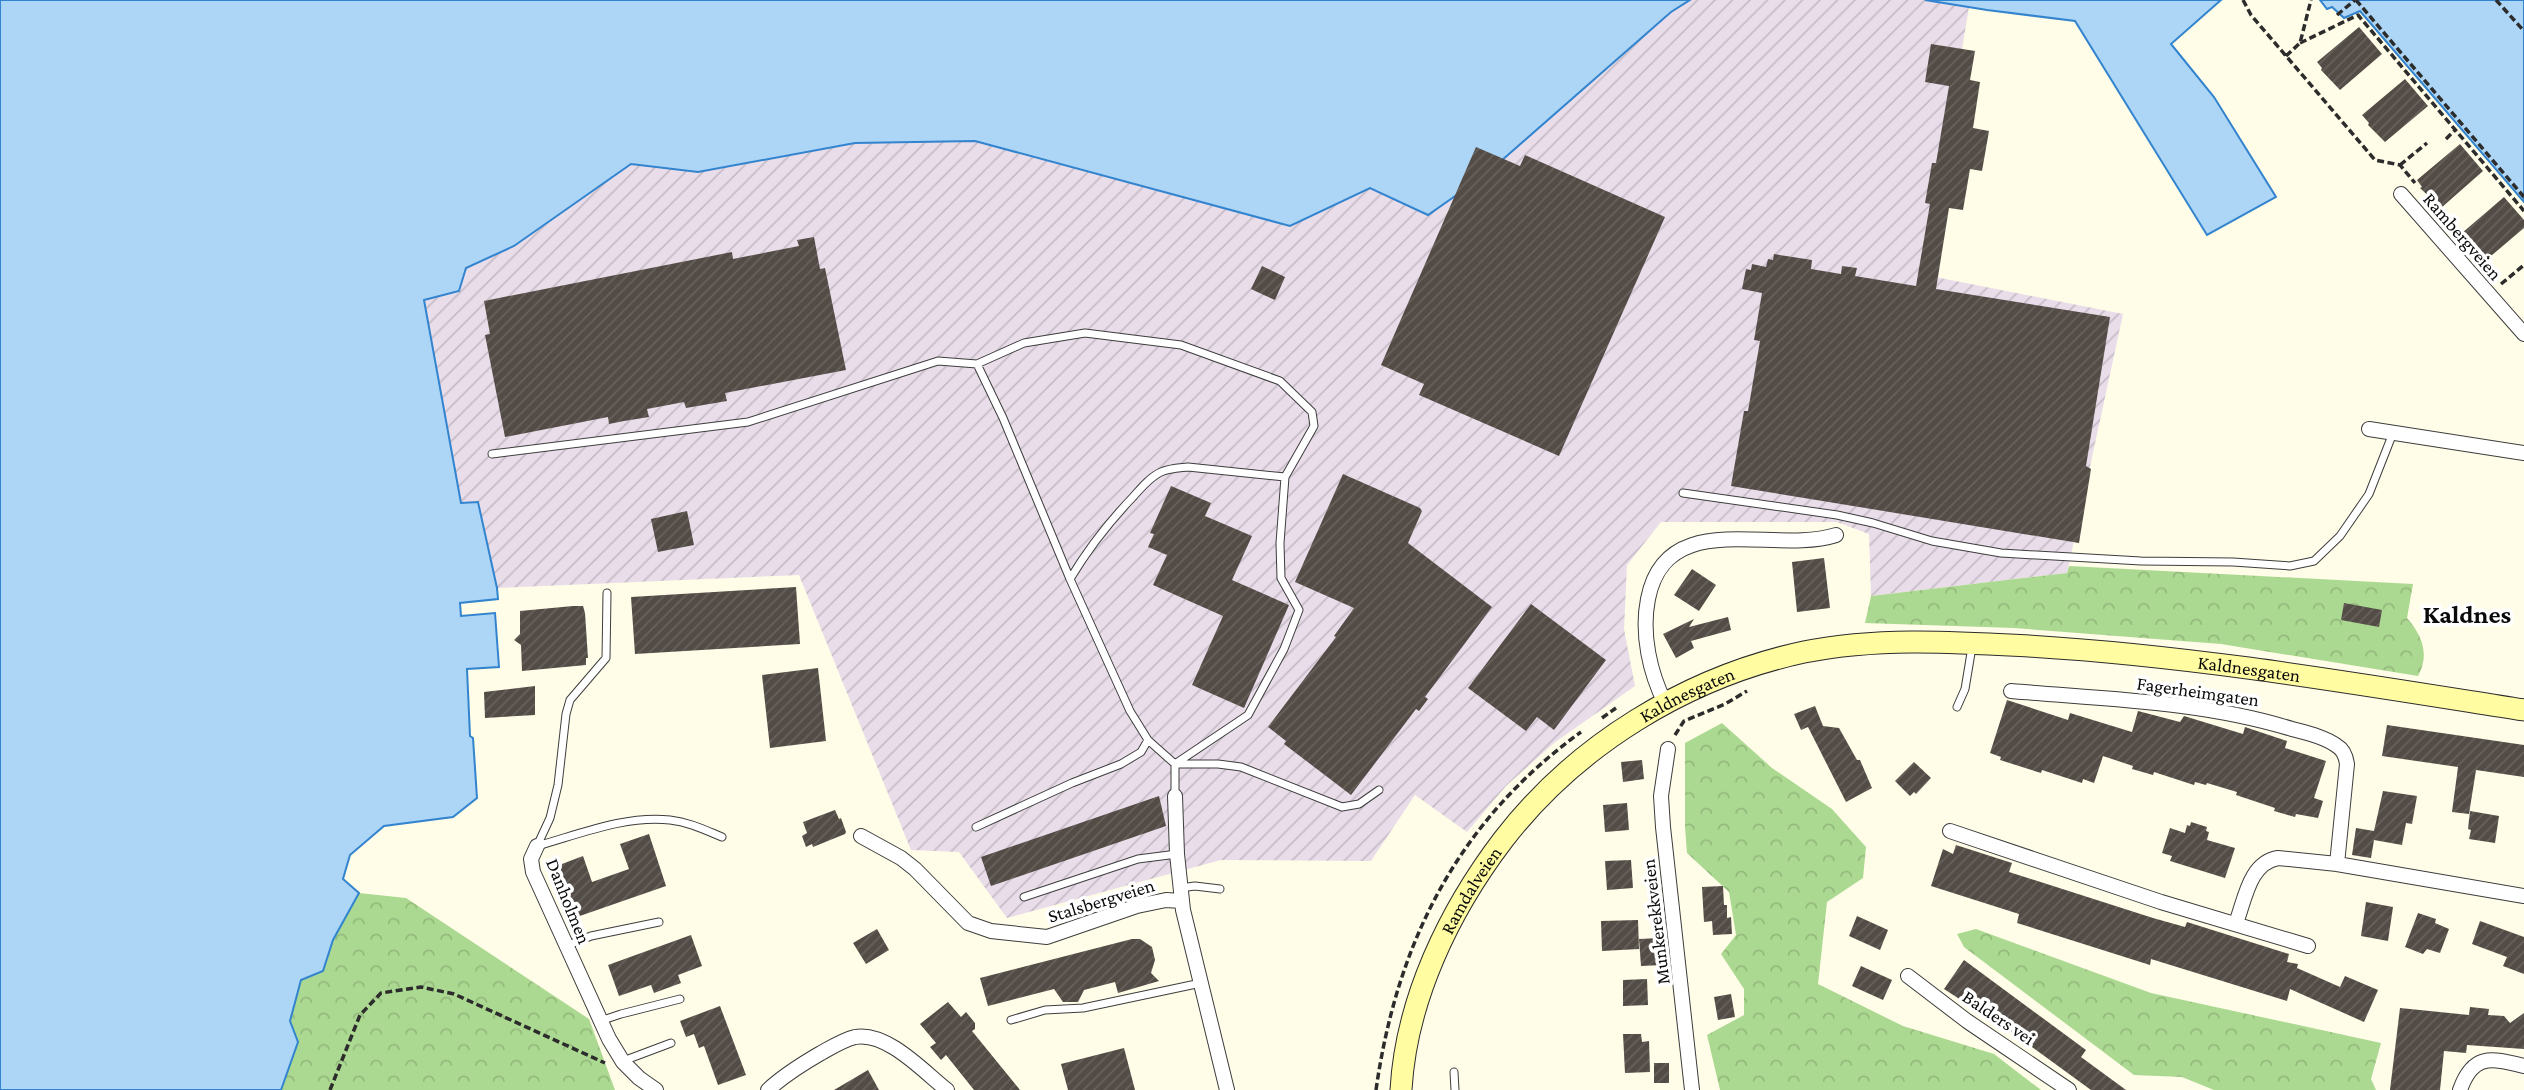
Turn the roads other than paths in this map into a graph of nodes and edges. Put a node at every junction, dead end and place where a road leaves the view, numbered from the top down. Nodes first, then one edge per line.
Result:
1 (2402, 194) dead end
2 (2524, 334) edge
3 (977, 365) junction
4 (2369, 429) dead end
5 (2393, 432) junction
6 (2524, 453) edge
7 (492, 454) dead end
8 (1285, 477) junction
9 (1684, 493) dead end
10 (1836, 535) dead end
11 (1070, 579) junction
12 (607, 593) dead end
13 (1972, 643) junction
14 (2011, 691) dead end
15 (1665, 703) junction
16 (1957, 707) dead end
17 (2524, 710) edge
18 (1613, 735) joint
19 (1148, 740) junction
20 (1668, 749) dead end
21 (1175, 764) junction
22 (1379, 790) dead end
23 (1175, 796) joint
24 (976, 827) dead end
25 (1950, 831) dead end
26 (861, 836) dead end
27 (722, 837) dead end
28 (537, 846) junction
29 (1177, 854) junction
30 (2337, 864) junction
31 (1220, 889) dead end
32 (1181, 894) junction
33 (2524, 896) edge
34 (1024, 897) dead end
35 (659, 922) dead end
36 (2236, 923) junction
37 (566, 946) junction
38 (2308, 946) dead end
39 (1908, 976) dead end
40 (1201, 983) junction
41 (680, 999) dead end
42 (1011, 1020) dead end
43 (600, 1021) junction
44 (671, 1043) dead end
45 (623, 1062) junction
46 (2524, 1066) edge
47 (1454, 1072) dead end
48 (656, 1090) edge
49 (768, 1090) edge
50 (947, 1090) edge
51 (1227, 1090) edge
52 (1401, 1090) edge
53 (1455, 1090) edge
54 (1692, 1090) edge
55 (2069, 1090) edge
56 (2460, 1090) edge

1 - 2 street, Rambergveien
3 - 7 lane
3 - 8 lane
3 - 11 lane
4 - 5 street
5 - 6 street
5 - 9 lane
8 - 11 lane
8 - 21 lane
10 - 15 street
11 - 19 lane
12 - 28 lane, Danholmen
13 - 15 main road, Kaldnesgaten
13 - 16 lane
13 - 17 main road, Kaldnesgaten
14 - 30 street, Fagerheimgaten
15 - 18 main road, Kaldnesgaten
18 - 52 main road, Ramdalveien
19 - 21 lane
19 - 24 lane
20 - 54 street, Munkerekkveien
21 - 22 lane
21 - 23 lane
23 - 29 street, Stalsbergveien
25 - 36 street
26 - 32 street, Stalsbergveien
27 - 28 lane
28 - 37 street, Danholmen
29 - 32 street, Stalsbergveien
29 - 34 lane
30 - 33 street
30 - 36 street
31 - 32 lane
32 - 40 street, Stalsbergveien
35 - 37 lane
36 - 38 street
37 - 43 street, Danholmen
39 - 55 street, Balders vei
40 - 42 lane
40 - 51 street, Stalsbergveien
41 - 43 lane
43 - 45 street, Danholmen
44 - 45 lane
45 - 48 street, Danholmen
46 - 56 street
47 - 53 lane
49 - 50 street

